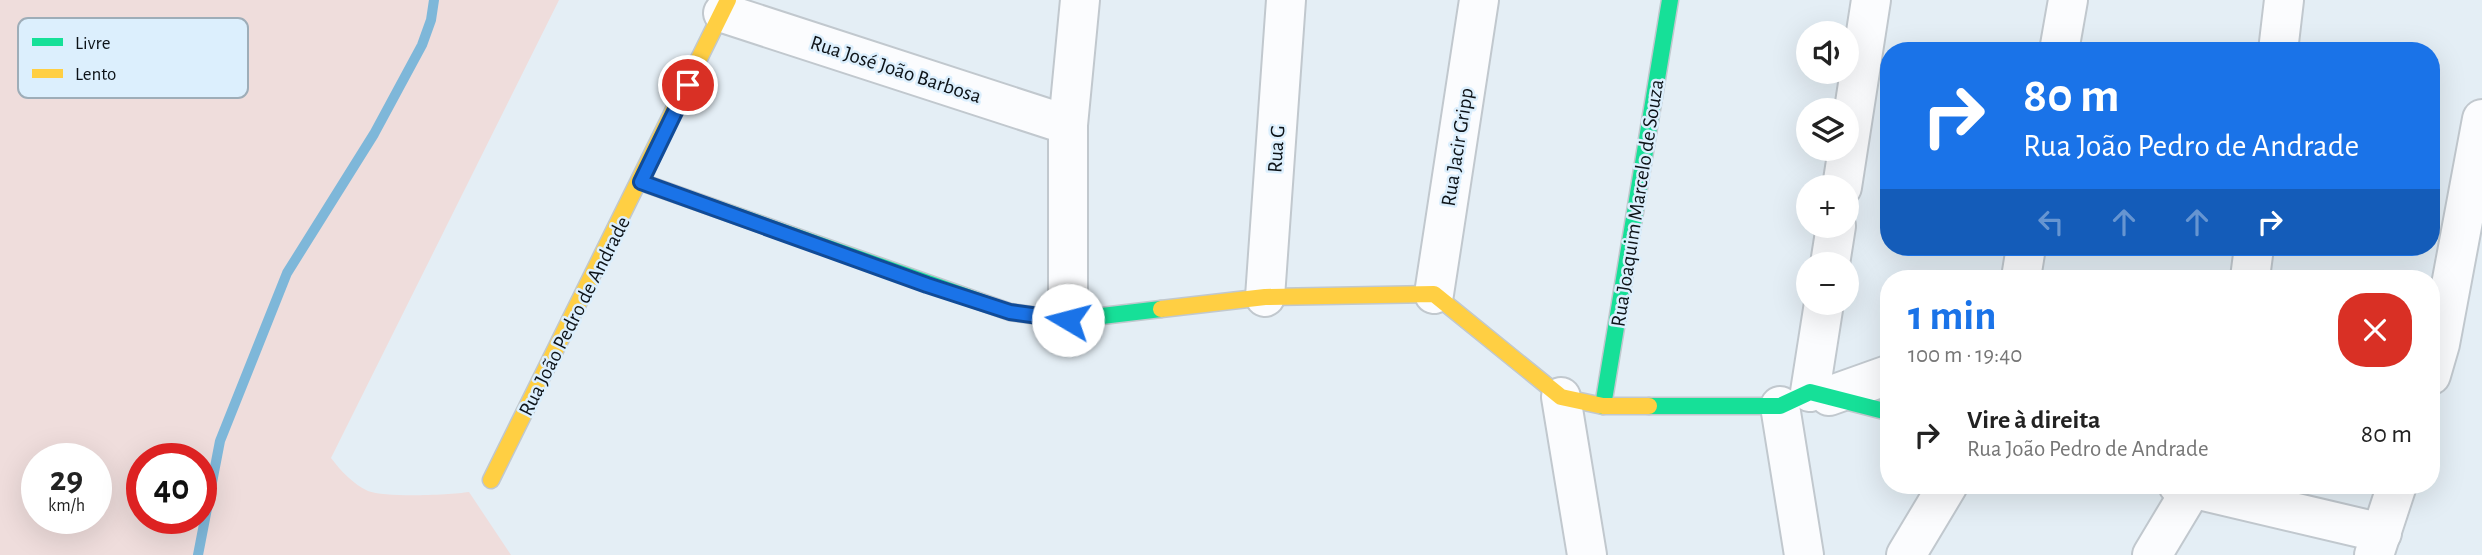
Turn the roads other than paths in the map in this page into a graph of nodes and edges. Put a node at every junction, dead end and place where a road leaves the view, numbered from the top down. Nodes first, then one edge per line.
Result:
1 (1080, 0) edge
2 (1286, 0) edge
3 (1479, 0) edge
4 (1670, 0) edge
5 (1871, 0) edge
6 (2068, 0) edge
7 (2284, 0) edge
8 (726, 6) edge
9 (2061, 42) edge
10 (2279, 42) edge
11 (2482, 119) edge
12 (1068, 125) junction
13 (1844, 175) edge
14 (641, 182) junction
15 (1434, 293) junction
16 (1265, 297) junction
17 (1822, 315) edge
18 (1068, 320) junction
19 (2440, 344) edge
20 (1880, 377) edge
21 (1561, 397) junction
22 (1807, 398) junction
23 (1603, 406) junction
24 (1880, 411) edge
25 (491, 480) dead end
26 (1943, 494) edge
27 (2184, 494) edge
28 (2214, 494) edge
29 (2394, 494) edge
30 (2378, 544) edge
31 (1587, 555) edge
32 (1804, 555) edge
33 (1906, 555) edge
34 (2152, 555) edge

1 - 12 street
2 - 16 street, Rua G
3 - 15 street, Rua Jacir Gripp
4 - 23 street, Rua Joaquim Marcelo de Souza
5 - 13 street
6 - 9 street
7 - 10 street
8 - 12 street, Rua José João Barbosa
8 - 14 street, Rua João Pedro de Andrade
11 - 19 street
12 - 18 street
14 - 18 street
14 - 25 street, Rua João Pedro de Andrade
15 - 16 street
15 - 21 street
16 - 18 street
17 - 22 street
20 - 22 street
21 - 23 street
21 - 31 street
22 - 23 street
22 - 24 street
22 - 32 street
26 - 33 street
27 - 34 street
28 - 30 street
29 - 30 street

